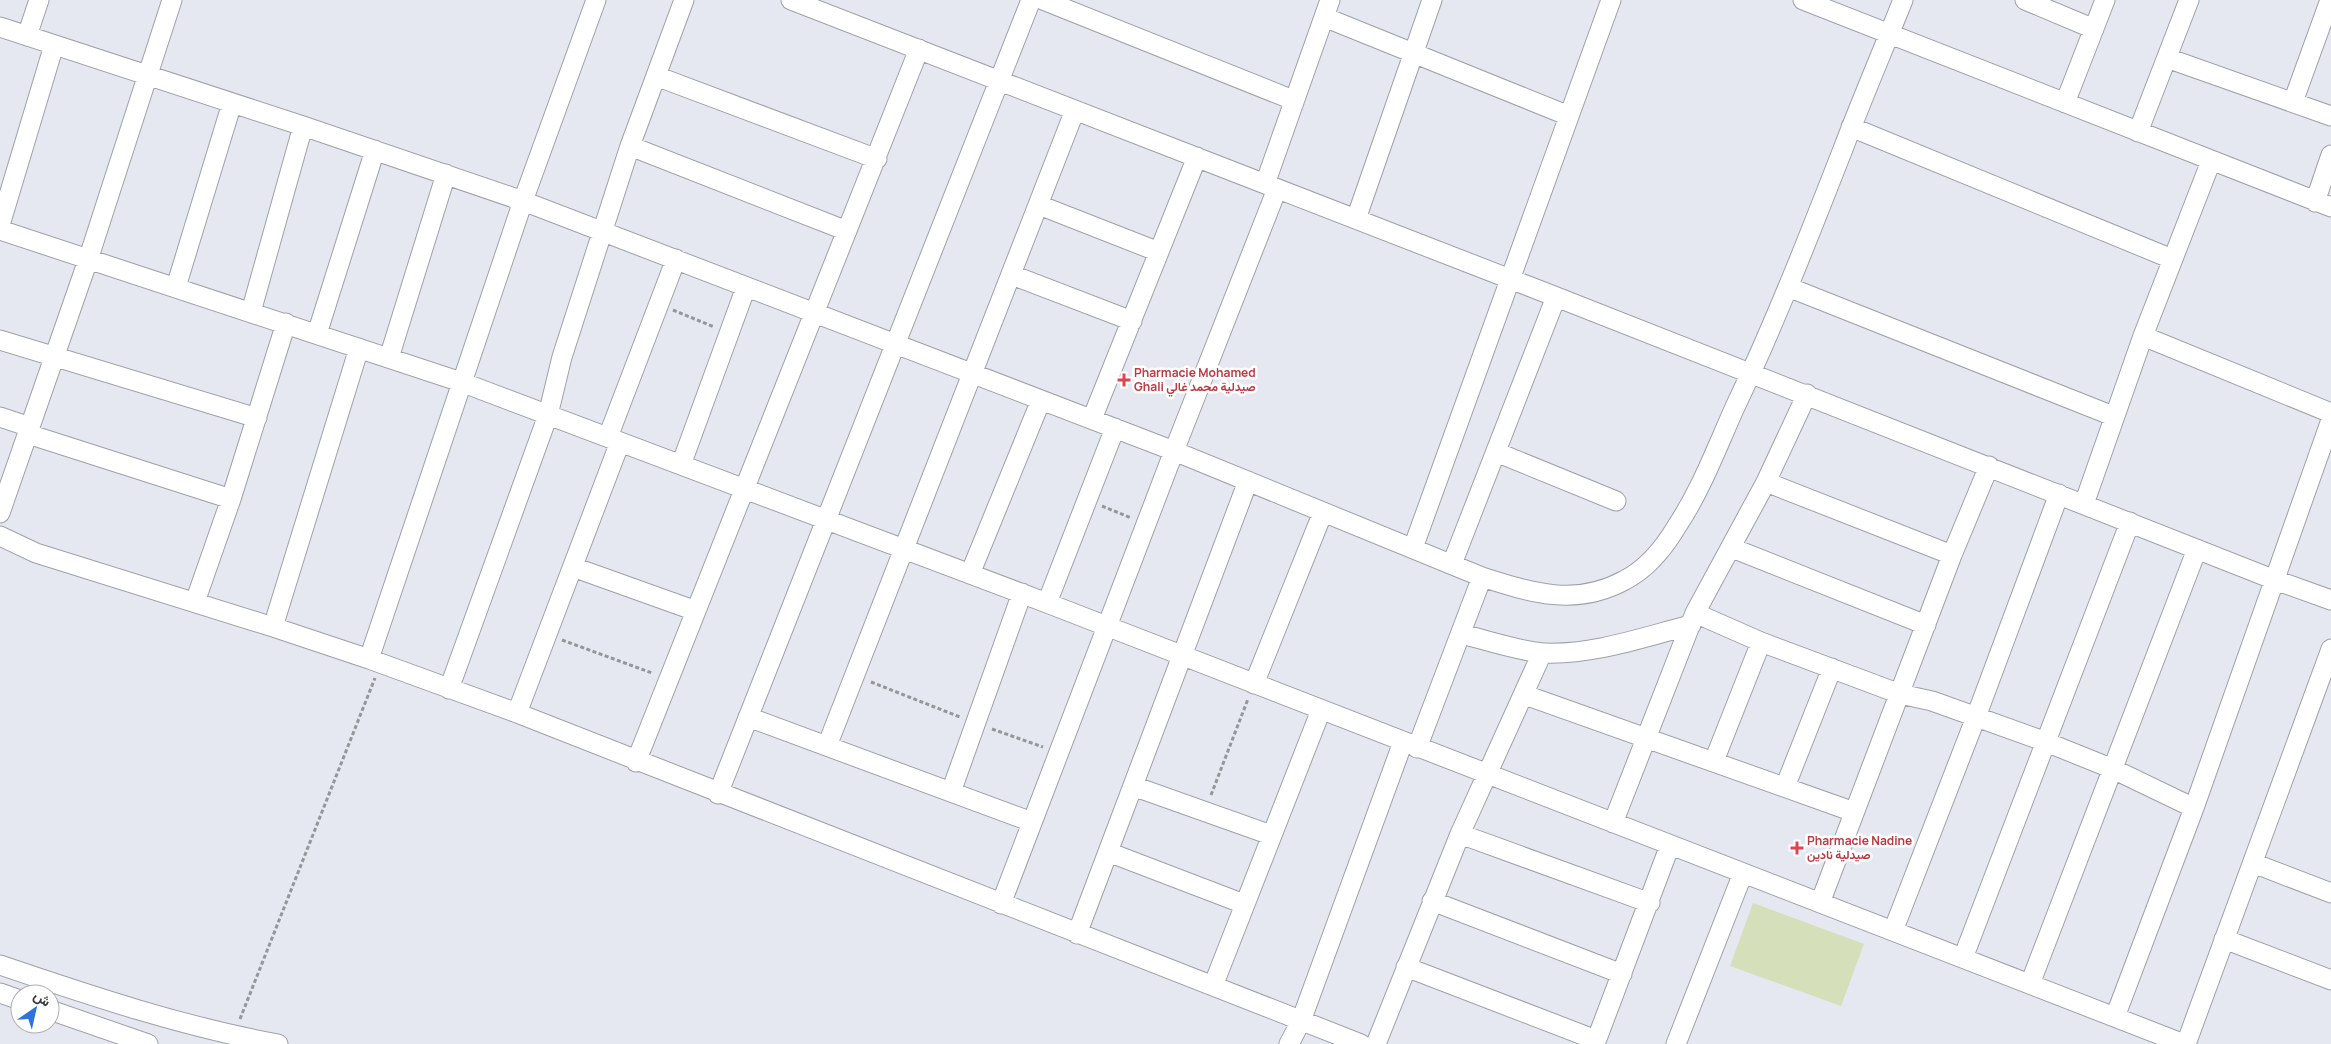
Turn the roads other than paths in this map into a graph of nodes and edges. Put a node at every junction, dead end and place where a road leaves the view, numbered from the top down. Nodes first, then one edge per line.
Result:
1 (172, 0) edge
2 (596, 0) edge
3 (684, 0) edge
4 (791, 0) edge
5 (1031, 0) edge
6 (1043, 0) edge
7 (1432, 0) edge
8 (1611, 0) edge
9 (1903, 0) edge
10 (2025, 0) edge
11 (2105, 0) edge
12 (2189, 0) edge
13 (2330, 0) edge
14 (35, 1) edge
15 (1813, 2) edge
16 (823, 6) edge
17 (1327, 9) edge
18 (0, 27) edge
19 (2094, 29) junction
20 (1889, 34) junction
21 (27, 36) junction
22 (54, 45) junction
23 (919, 49) junction
24 (1413, 55) junction
25 (2167, 58) junction
26 (147, 75) junction
27 (656, 76) junction
28 (999, 80) junction
29 (1293, 100) junction
30 (2293, 102) junction
31 (232, 103) junction
32 (2065, 103) junction
33 (1075, 110) junction
34 (1569, 116) junction
35 (2331, 116) edge
36 (303, 126) junction
37 (1851, 127) junction
38 (2138, 132) junction
39 (630, 146) junction
40 (375, 150) junction
41 (2331, 155) edge
42 (1197, 157) junction
43 (877, 159) junction
44 (2211, 161) junction
45 (446, 174) junction
46 (1271, 186) junction
47 (523, 201) junction
48 (1039, 205) junction
49 (2323, 205) edge
50 (1356, 219) junction
51 (0, 226) edge
52 (0, 230) edge
53 (604, 231) junction
54 (847, 231) junction
55 (1159, 252) junction
56 (676, 259) junction
57 (2172, 259) junction
58 (88, 260) junction
59 (1012, 275) junction
60 (1510, 280) junction
61 (176, 287) junction
62 (746, 287) junction
63 (1788, 288) junction
64 (1556, 297) junction
65 (251, 312) junction
66 (816, 313) junction
67 (1132, 321) junction
68 (286, 323) junction
69 (318, 334) junction
70 (2143, 336) junction
71 (0, 340) edge
72 (895, 344) junction
73 (359, 348) junction
74 (54, 355) junction
75 (390, 358) junction
76 (1752, 372) junction
77 (972, 373) junction
78 (461, 382) junction
79 (1807, 394) junction
80 (1041, 400) junction
81 (2331, 413) edge
82 (548, 415) junction
83 (2113, 416) junction
84 (0, 417) edge
85 (257, 418) junction
86 (1092, 420) junction
87 (2331, 420) edge
88 (1115, 428) junction
89 (29, 431) junction
90 (614, 440) junction
91 (1174, 451) junction
92 (1496, 452) junction
93 (681, 465) junction
94 (1989, 466) junction
95 (1248, 481) junction
96 (1766, 482) junction
97 (744, 488) junction
98 (2059, 494) junction
99 (231, 499) junction
100 (1616, 501) dead end
101 (2084, 504) junction
102 (1323, 512) junction
103 (0, 514) edge
104 (826, 520) junction
105 (2130, 522) junction
106 (0, 536) edge
107 (1413, 548) junction
108 (1732, 548) junction
109 (903, 549) junction
110 (2198, 549) junction
111 (1952, 555) junction
112 (1452, 564) junction
113 (573, 567) junction
114 (970, 574) junction
115 (1482, 577) junction
116 (2275, 580) junction
117 (1022, 594) junction
118 (2331, 600) edge
119 (195, 602) junction
120 (1047, 603) junction
121 (696, 611) junction
122 (1693, 619) junction
123 (1926, 625) junction
124 (1107, 626) junction
125 (273, 627) junction
126 (1462, 634) junction
127 (1761, 642) junction
128 (2331, 649) edge
129 (1542, 653) junction
130 (1182, 656) junction
131 (375, 661) junction
132 (1832, 668) junction
133 (1254, 684) junction
134 (449, 689) junction
135 (1900, 694) junction
136 (1525, 695) junction
137 (2323, 695) edge
138 (1321, 710) junction
139 (517, 713) junction
140 (1976, 716) junction
141 (748, 717) junction
142 (1646, 737) junction
143 (2046, 742) junction
144 (1410, 745) junction
145 (827, 746) junction
146 (1714, 761) junction
147 (636, 762) junction
148 (2113, 769) junction
149 (1487, 775) junction
150 (1133, 786) junction
151 (1786, 787) junction
152 (951, 792) junction
153 (718, 794) junction
154 (2194, 808) junction
155 (1854, 812) junction
156 (1032, 822) junction
157 (1613, 823) junction
158 (1460, 834) junction
159 (1271, 835) junction
160 (1670, 845) junction
161 (1108, 852) junction
162 (2252, 863) junction
163 (1743, 873) junction
164 (2331, 893) edge
165 (1432, 901) junction
166 (1820, 902) junction
167 (1650, 903) junction
168 (1001, 904) junction
169 (1244, 904) junction
170 (1893, 931) junction
171 (1077, 934) junction
172 (2224, 939) junction
173 (1963, 958) junction
174 (0, 965) edge
175 (1406, 967) junction
176 (1622, 974) junction
177 (2331, 980) edge
178 (2030, 984) junction
179 (1213, 986) junction
180 (60, 1013) edge
181 (2115, 1017) junction
182 (1301, 1021) junction
183 (232, 1040) edge
184 (1596, 1042) edge
185 (148, 1044) edge
186 (278, 1044) edge
187 (1289, 1044) edge
188 (1361, 1044) edge
189 (1376, 1044) edge
190 (1676, 1044) edge
191 (2185, 1044) edge

1 - 26 street
2 - 47 street
3 - 27 street
4 - 16 street
5 - 28 street
6 - 29 street
7 - 24 street
8 - 34 street
9 - 20 street
10 - 19 street
11 - 19 street
12 - 25 street
13 - 30 street
14 - 21 street
15 - 20 street
16 - 23 street
17 - 24 street
17 - 29 street
18 - 21 street
19 - 32 street
20 - 32 street
20 - 37 street
21 - 22 street
22 - 26 street
22 - 51 street
23 - 28 street
23 - 43 street
24 - 34 street
24 - 50 street
25 - 30 street
25 - 38 street
26 - 31 street
26 - 58 street
27 - 39 street
27 - 43 street
28 - 33 street
28 - 72 street
29 - 46 street
30 - 35 street
31 - 36 street
31 - 61 street
32 - 38 street
33 - 42 street
33 - 48 street
34 - 60 street
36 - 40 street
36 - 65 street
37 - 57 street
37 - 63 street
38 - 44 street
39 - 53 street
39 - 54 street
40 - 45 street
40 - 69 street
41 - 49 street
42 - 46 street
42 - 55 street
43 - 54 street
44 - 49 street
44 - 57 street
45 - 47 street
45 - 75 street
46 - 50 street
46 - 91 street
47 - 53 street
47 - 78 street
48 - 55 street
48 - 59 street
50 - 60 street
52 - 58 street
53 - 56 street
53 - 82 street
54 - 66 street
55 - 67 street
56 - 62 street
56 - 90 street
57 - 70 street
58 - 61 street
58 - 74 street
59 - 67 street
59 - 77 street
60 - 64 street
60 - 107 street
61 - 65 street
62 - 66 street
62 - 93 street
63 - 76 street
63 - 83 street
64 - 76 street
64 - 92 street
65 - 68 street
66 - 72 street
66 - 97 street
67 - 86 street
68 - 69 street
68 - 85 street
69 - 73 street
70 - 81 street
70 - 83 street
71 - 74 street
72 - 77 street
72 - 104 street
73 - 75 street
73 - 125 street
74 - 85 street
74 - 89 street
75 - 78 street
76 - 79 street
76 - 115 street
77 - 80 street
77 - 109 street
78 - 82 street
78 - 131 street
79 - 94 street
79 - 96 street
80 - 86 street
80 - 114 street
82 - 90 street
82 - 134 street
83 - 101 street
84 - 89 street
85 - 99 street
86 - 88 street
87 - 116 street
88 - 91 street
88 - 120 street
89 - 99 street
89 - 103 street
90 - 93 street
90 - 113 street
91 - 95 street
91 - 124 street
92 - 100 street
92 - 112 street
93 - 97 street
94 - 98 street
94 - 111 street
95 - 102 street
95 - 130 street
96 - 108 street
96 - 111 street
97 - 104 street
97 - 121 street
98 - 101 street
98 - 140 street
99 - 119 street
101 - 105 street
102 - 107 street
102 - 133 street
104 - 109 street
104 - 141 street
105 - 110 street
105 - 143 street
106 - 119 street
107 - 112 street
108 - 122 street
108 - 123 street
109 - 114 street
109 - 145 street
110 - 116 street
110 - 148 street
111 - 123 street
112 - 115 street
113 - 121 street
113 - 139 street
114 - 117 street
115 - 126 street
116 - 118 street
116 - 154 street
117 - 120 street
117 - 152 street
119 - 125 street
120 - 124 street
121 - 147 street
122 - 127 street
122 - 129 street
122 - 142 street
123 - 135 street
124 - 130 street
124 - 156 street
125 - 131 street
126 - 129 street
126 - 144 street
127 - 132 street
127 - 146 street
128 - 137 street
129 - 136 street
130 - 133 street
130 - 150 street
131 - 134 street
132 - 135 street
132 - 151 street
133 - 138 street
134 - 139 street
135 - 140 street
135 - 155 street
136 - 142 street
136 - 149 street
137 - 162 street
138 - 144 street
138 - 159 street
139 - 147 street
140 - 143 street
140 - 170 street
141 - 145 street
141 - 153 street
142 - 146 street
142 - 157 street
143 - 148 street
143 - 173 street
144 - 149 street
144 - 182 street
145 - 152 street
146 - 151 street
147 - 153 street
148 - 154 street
148 - 178 street
149 - 157 street
149 - 158 street
150 - 159 street
150 - 161 street
151 - 155 street
152 - 156 street
153 - 168 street
154 - 181 street
155 - 166 street
156 - 168 street
157 - 160 street
158 - 165 street
158 - 167 street
159 - 169 street
160 - 163 street
160 - 167 street
161 - 169 street
161 - 171 street
162 - 164 street
162 - 172 street
163 - 166 street
163 - 190 street
165 - 175 street
165 - 176 street
166 - 170 street
167 - 176 street
168 - 171 street
169 - 179 street
170 - 173 street
171 - 179 street
172 - 177 street
172 - 191 street
173 - 178 street
174 - 183 street
175 - 184 street
175 - 189 street
176 - 184 street
178 - 181 street
179 - 182 street
180 - 185 street
181 - 191 street
182 - 187 street
182 - 188 street
183 - 186 street

